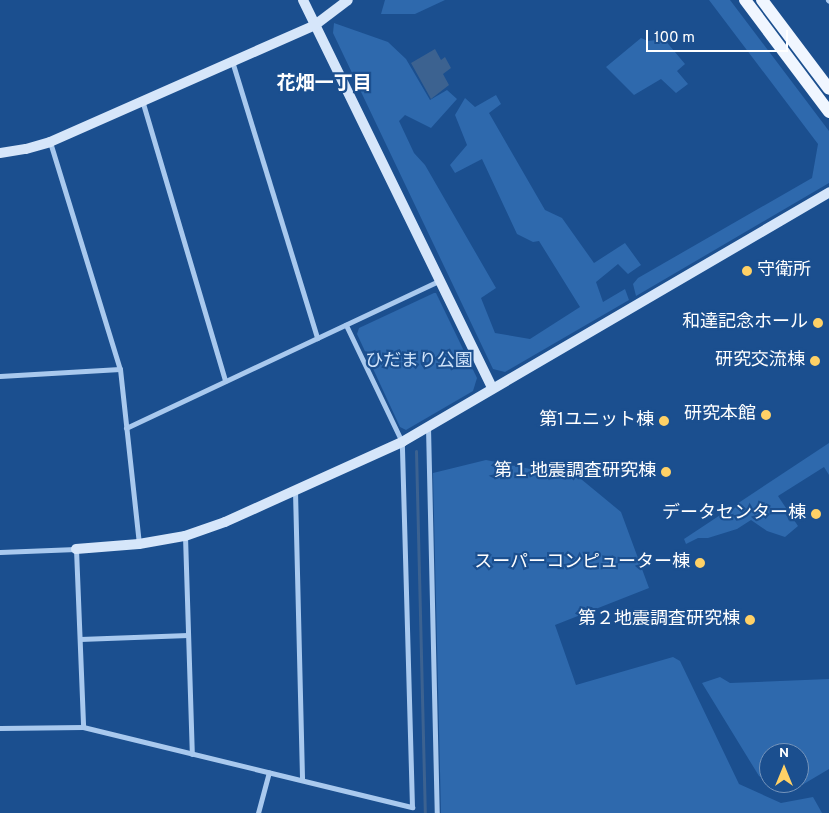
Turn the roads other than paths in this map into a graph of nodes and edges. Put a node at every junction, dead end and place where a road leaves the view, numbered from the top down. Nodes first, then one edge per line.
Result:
1 (303, 0) edge
2 (348, 0) edge
3 (745, 0) edge
4 (762, 0) edge
5 (315, 25) junction
6 (232, 60) junction
7 (829, 89) edge
8 (142, 100) junction
9 (829, 112) edge
10 (50, 142) junction
11 (0, 153) edge
12 (829, 192) edge
13 (439, 282) junction
14 (346, 324) junction
15 (317, 338) junction
16 (120, 369) junction
17 (0, 376) edge
18 (226, 381) junction
19 (492, 388) junction
20 (428, 427) junction
21 (126, 428) junction
22 (402, 442) junction
23 (295, 490) junction
24 (185, 536) junction
25 (139, 544) junction
26 (76, 550) junction
27 (0, 552) edge
28 (188, 636) junction
29 (80, 640) junction
30 (83, 727) junction
31 (0, 728) edge
32 (192, 754) junction
33 (268, 772) junction
34 (302, 779) junction
35 (258, 813) edge
36 (437, 813) edge

1 - 5 street
2 - 5 street
3 - 9 main road
4 - 7 main road
5 - 6 street
5 - 13 street
6 - 8 street
6 - 15 street
8 - 10 street
8 - 18 street
10 - 11 street
10 - 16 street
12 - 19 street
13 - 14 street
13 - 19 street
14 - 15 street
14 - 22 street
15 - 18 street
16 - 17 street
16 - 21 street
18 - 21 street
19 - 20 street
20 - 22 street
20 - 36 street
21 - 25 street
22 - 23 street
22 - 34 street
23 - 24 street
23 - 34 street
24 - 25 street
24 - 28 street
25 - 26 street
26 - 27 street
26 - 29 street
28 - 29 street
28 - 32 street
29 - 30 street
30 - 31 street
30 - 32 street
32 - 33 street
33 - 34 street
33 - 35 street

